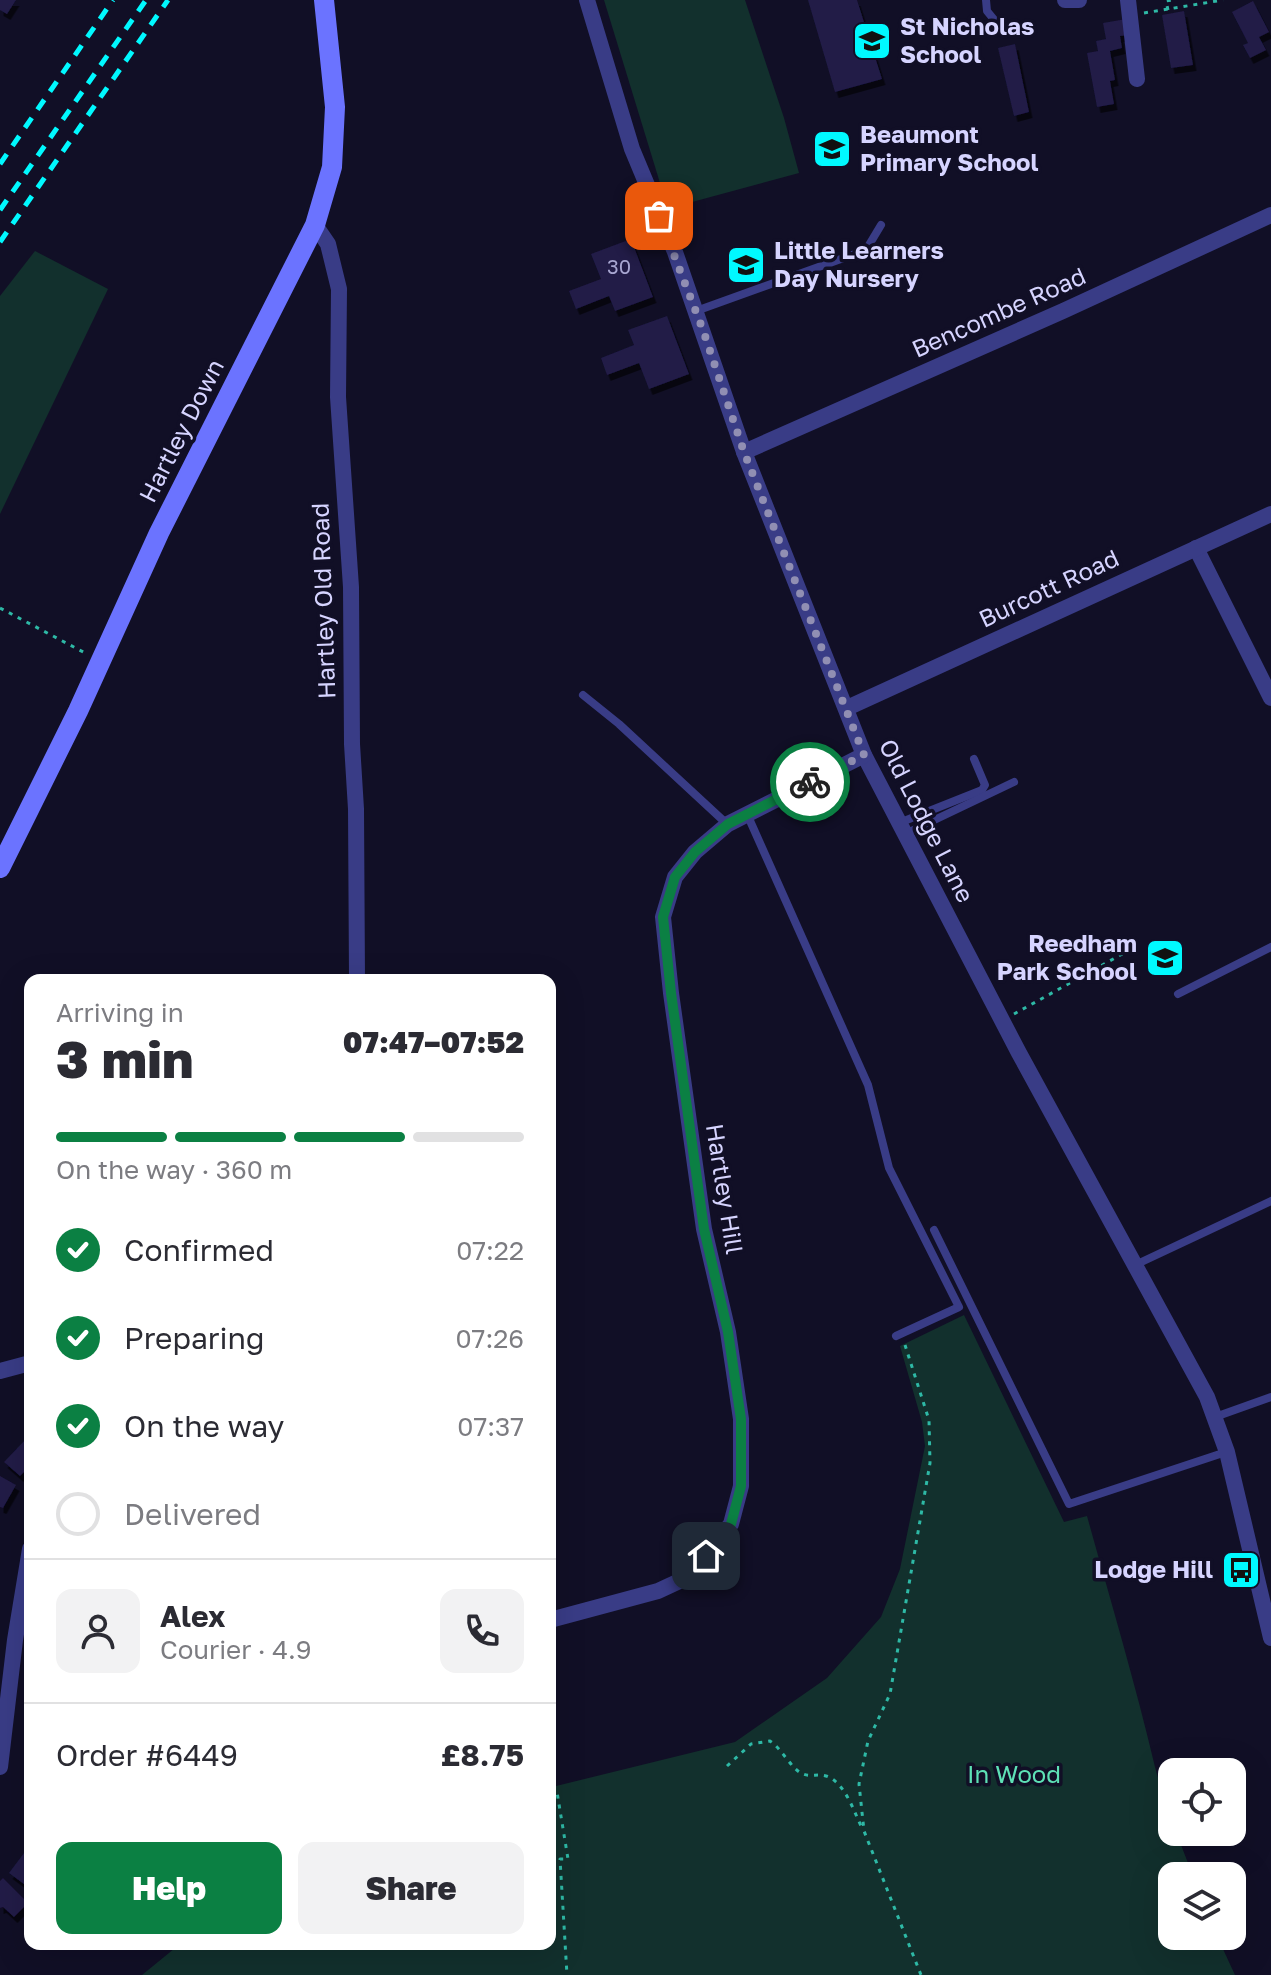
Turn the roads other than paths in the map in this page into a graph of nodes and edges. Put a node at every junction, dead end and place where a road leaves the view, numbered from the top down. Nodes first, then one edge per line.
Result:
1 (324, 0) edge
2 (587, 0) edge
3 (986, 0) edge
4 (1065, 0) edge
5 (1079, 0) edge
6 (1130, 7) edge
7 (996, 22) dead end
8 (1137, 79) dead end
9 (1271, 215) edge
10 (315, 225) junction
11 (881, 225) dead end
12 (696, 311) junction
13 (744, 452) junction
14 (1271, 514) edge
15 (1196, 548) junction
16 (583, 695) dead end
17 (1271, 698) edge
18 (847, 708) junction
19 (864, 755) junction
20 (974, 759) dead end
21 (1014, 782) dead end
22 (747, 814) junction
23 (728, 824) junction
24 (901, 829) junction
25 (0, 868) edge
26 (1271, 947) edge
27 (357, 974) edge
28 (1178, 994) dead end
29 (1271, 1201) edge
30 (934, 1230) dead end
31 (1135, 1265) junction
32 (896, 1336) dead end
33 (24, 1365) edge
34 (0, 1371) edge
35 (1271, 1397) edge
36 (1214, 1417) junction
37 (1227, 1452) junction
38 (1263, 1572) edge
39 (24, 1583) edge
40 (556, 1618) edge
41 (1271, 1638) edge
42 (0, 1767) edge

1 - 10 street, Hartley Down
2 - 12 street, Old Lodge Lane
3 - 7 lane
4 - 5 street
6 - 8 street
9 - 13 street, Bencombe Road
10 - 25 street, Hartley Down
10 - 27 street, Hartley Old Road
11 - 12 lane
12 - 13 street, Old Lodge Lane
13 - 18 street, Old Lodge Lane
14 - 15 street, Burcott Road
15 - 17 street
15 - 18 street, Burcott Road
16 - 23 lane
18 - 19 street, Old Lodge Lane
19 - 22 street, Hartley Hill
19 - 24 street, Old Lodge Lane
20 - 24 lane
21 - 24 lane
22 - 23 street, Hartley Hill
22 - 32 lane
23 - 40 street, Hartley Hill
24 - 31 street, Old Lodge Lane
26 - 28 lane
29 - 31 lane
30 - 37 lane
31 - 36 street, Old Lodge Lane
33 - 34 street
35 - 36 lane
36 - 37 street, Old Lodge Lane
37 - 38 street, Old Lodge Lane
38 - 41 street, Old Lodge Lane
39 - 42 street

